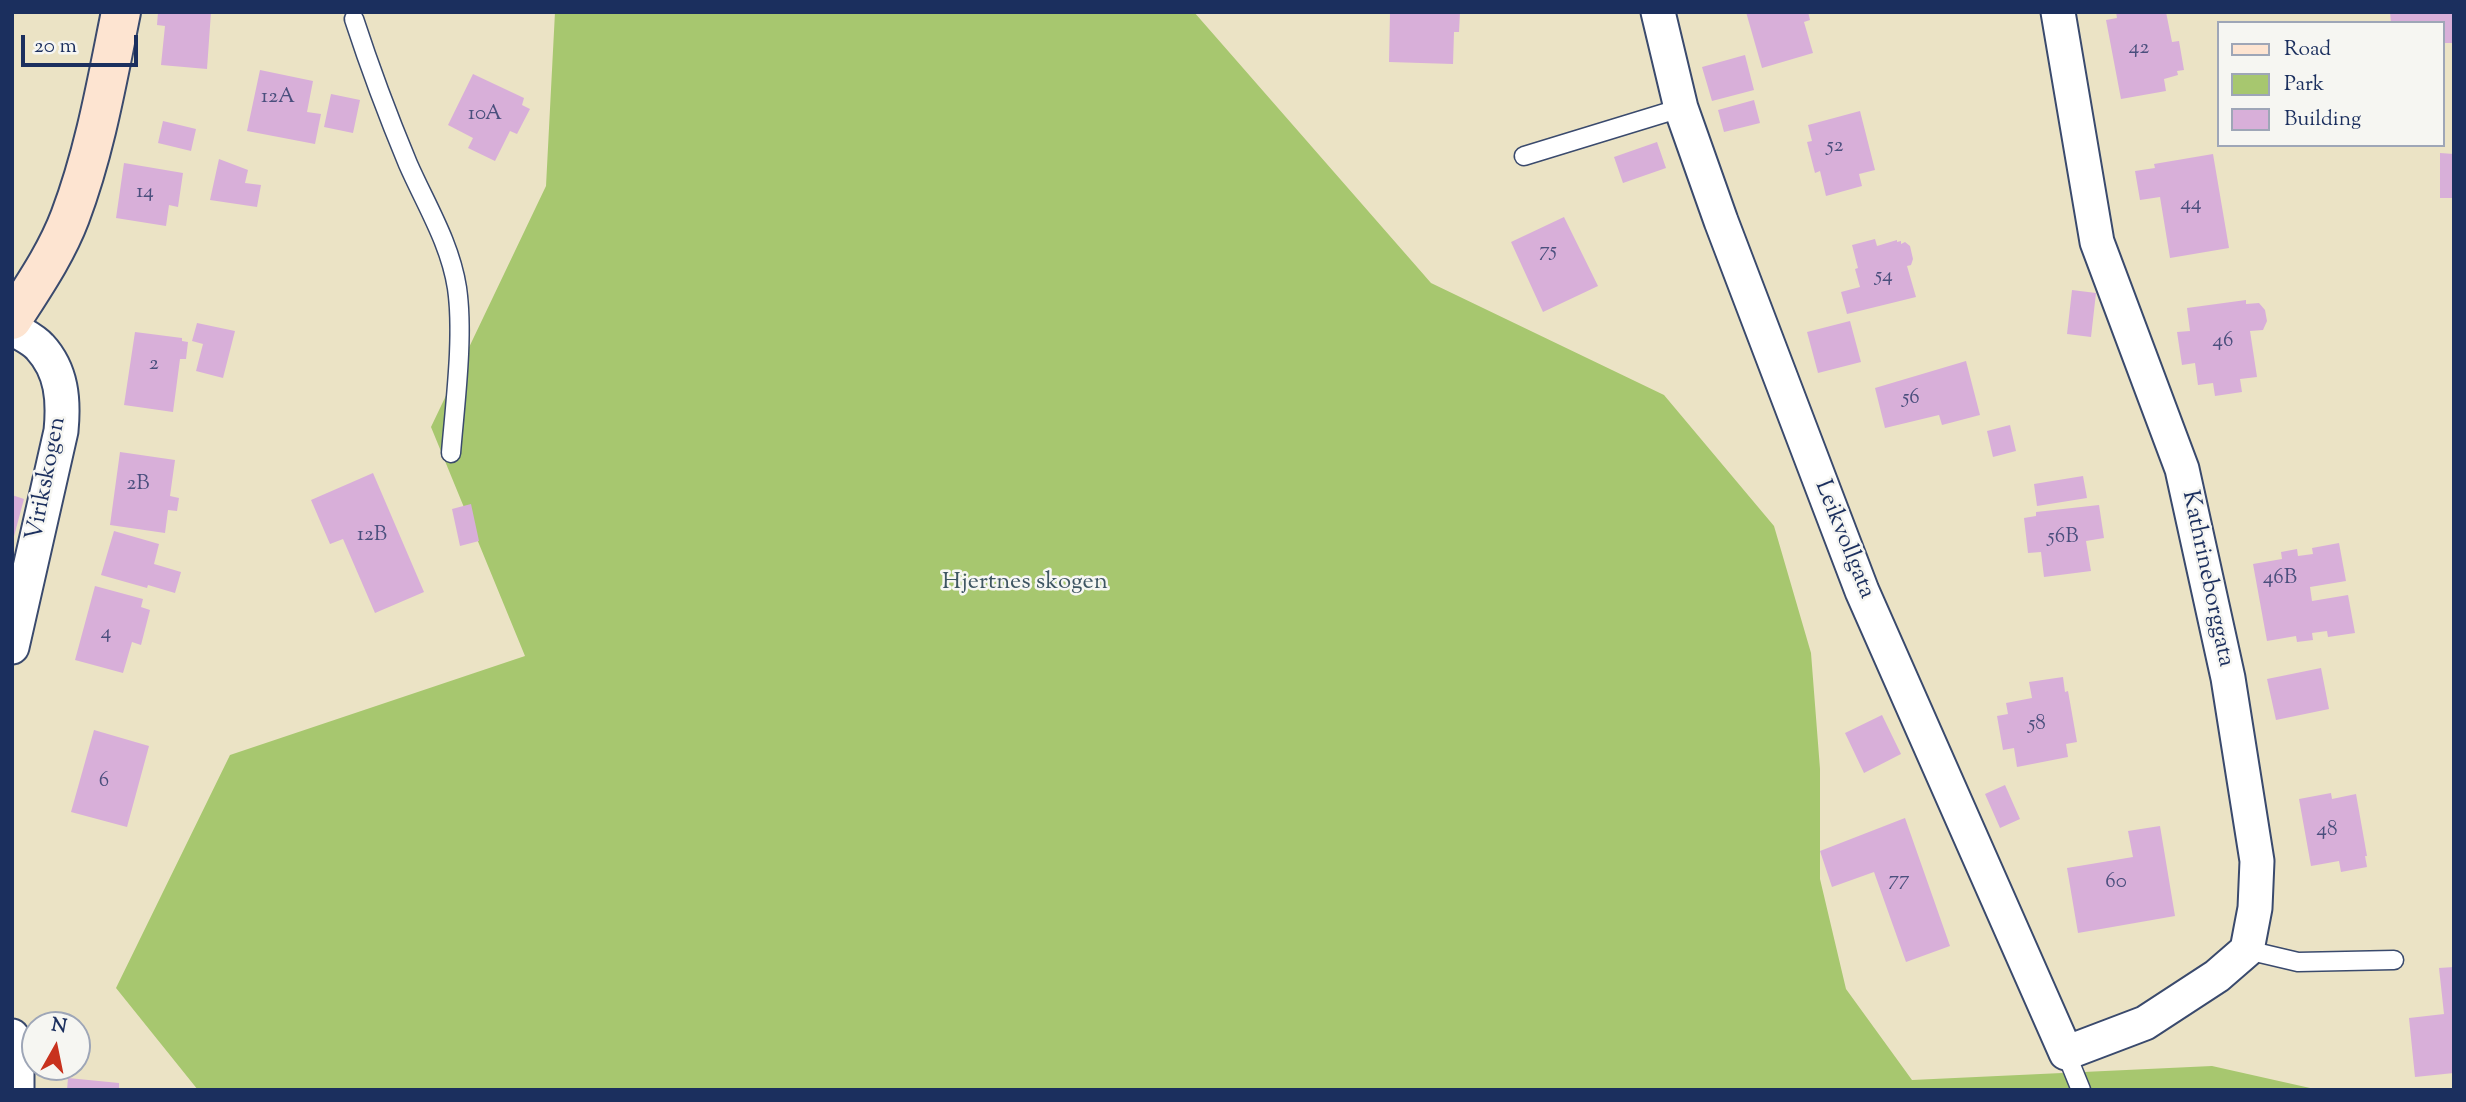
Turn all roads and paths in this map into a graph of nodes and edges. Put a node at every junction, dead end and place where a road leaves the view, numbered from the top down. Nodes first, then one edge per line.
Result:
1 (121, 12) edge
2 (1658, 12) edge
3 (2059, 12) edge
4 (354, 19) dead end
5 (1681, 108) junction
6 (1524, 156) dead end
7 (12, 320) edge
8 (12, 328) edge
9 (451, 453) dead end
10 (12, 648) edge
11 (2247, 950) junction
12 (2394, 960) dead end
13 (12, 1037) edge
14 (2066, 1053) junction
15 (17, 1090) edge
16 (2081, 1090) edge

1 - 7 main road
2 - 5 street, Leikvollgata
3 - 11 street, Kathrineborggata
4 - 9 lane
5 - 6 lane
5 - 14 street, Leikvollgata
8 - 10 street, Virikskogen
11 - 12 lane
11 - 14 street
13 - 15 street
14 - 16 lane

